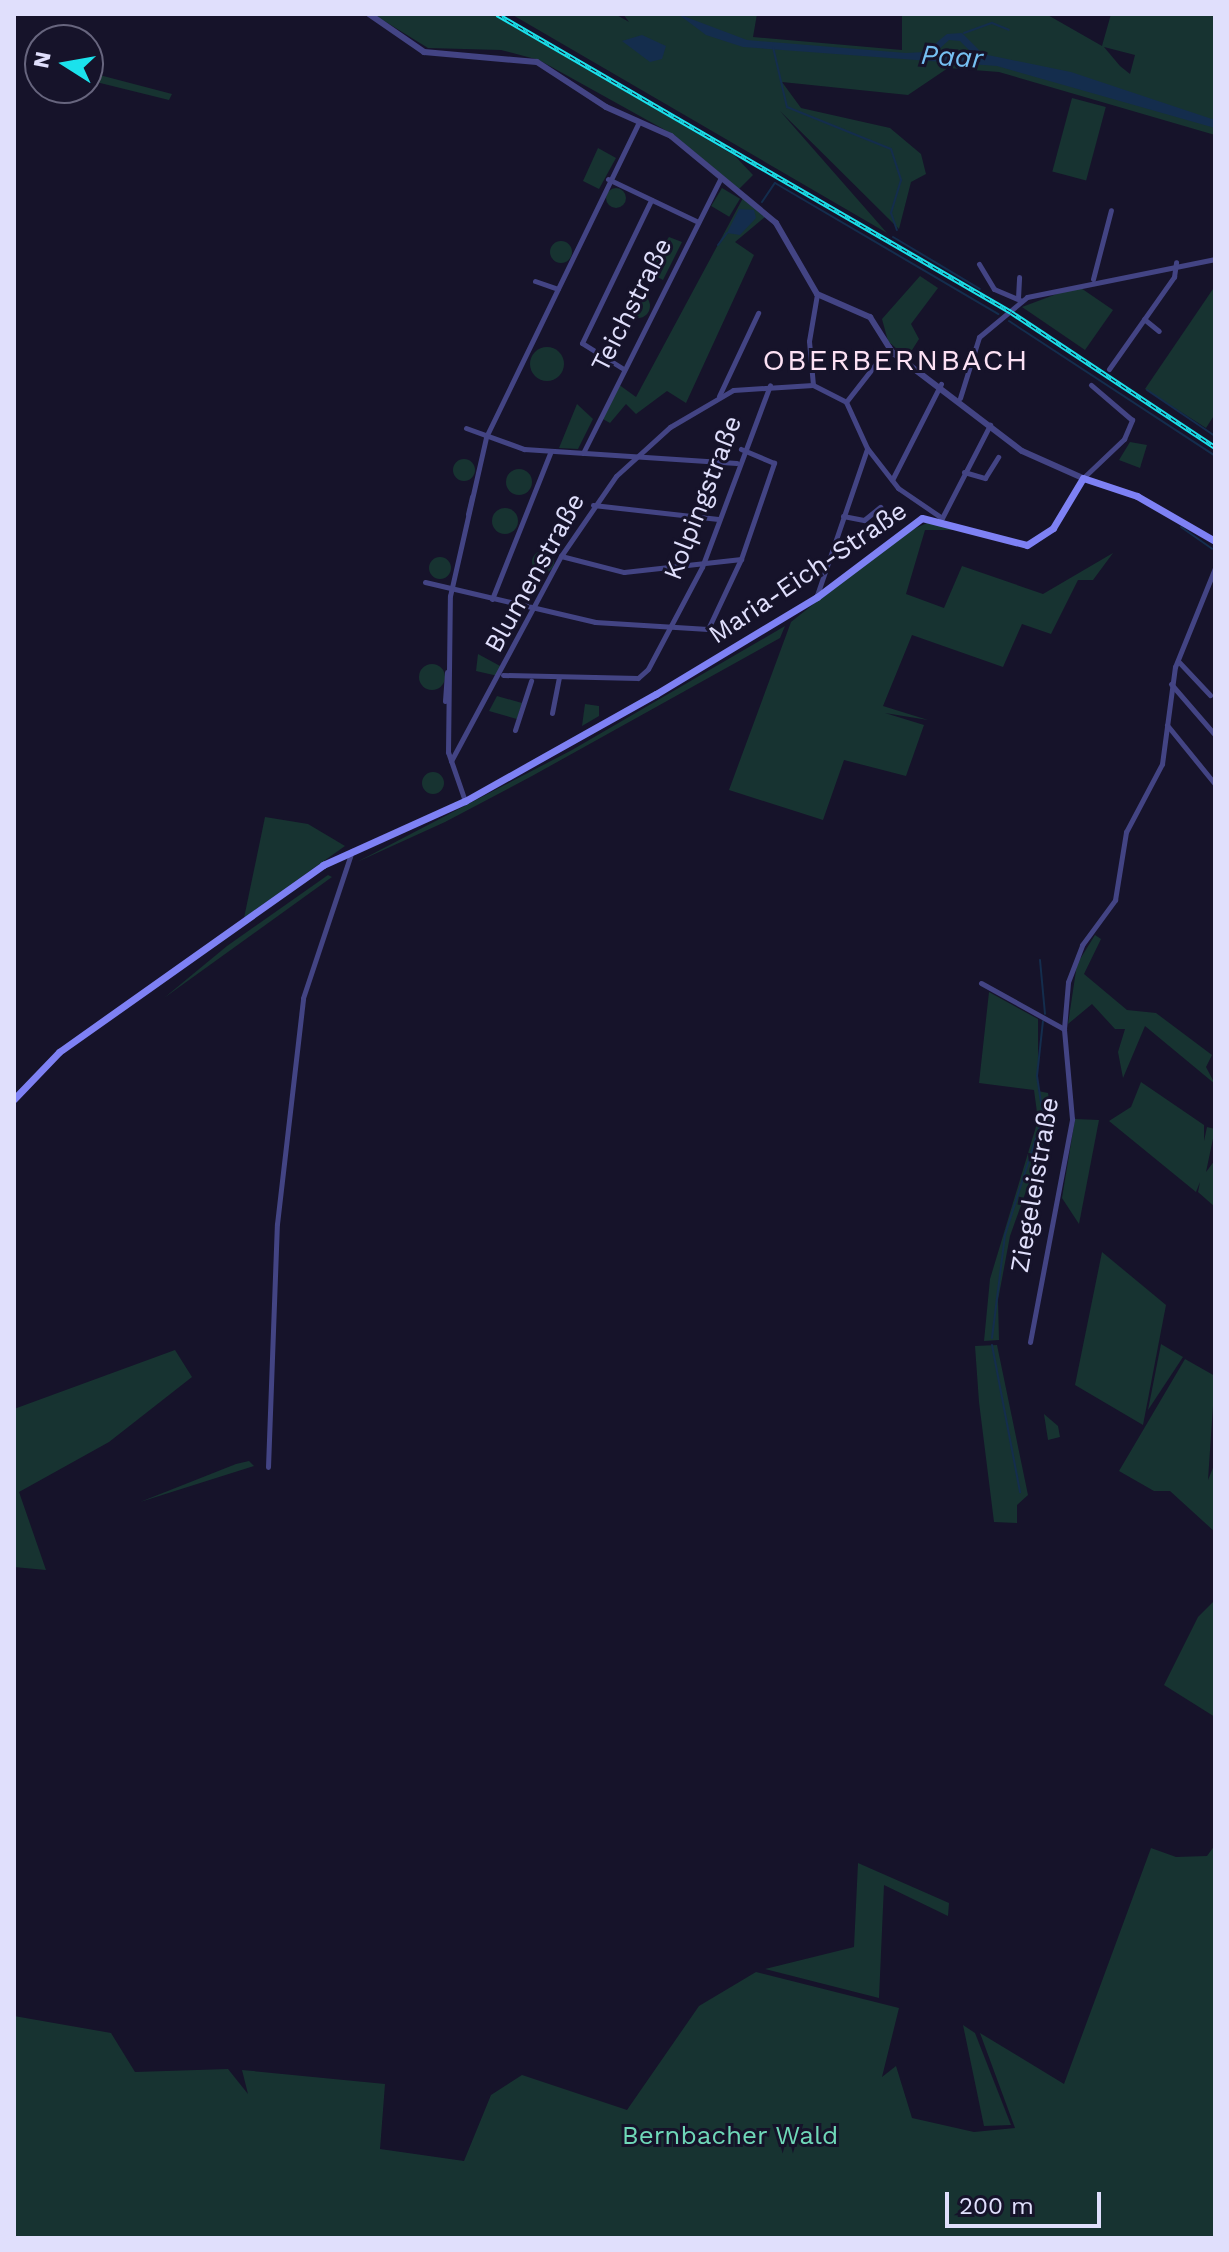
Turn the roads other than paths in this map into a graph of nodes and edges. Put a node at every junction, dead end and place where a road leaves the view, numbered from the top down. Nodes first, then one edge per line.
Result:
1 (369, 14) edge
2 (639, 122) junction
3 (721, 178) junction
4 (608, 179) junction
5 (651, 200) junction
6 (1111, 210) dead end
7 (698, 222) junction
8 (1215, 259) edge
9 (1176, 262) junction
10 (979, 264) dead end
11 (1019, 277) dead end
12 (1093, 279) junction
13 (535, 281) dead end
14 (558, 289) junction
15 (817, 294) junction
16 (1020, 299) junction
17 (758, 313) dead end
18 (1144, 319) junction
19 (1159, 331) dead end
20 (889, 347) junction
21 (622, 368) junction
22 (1109, 369) dead end
23 (941, 384) junction
24 (770, 385) junction
25 (813, 385) junction
26 (1091, 385) dead end
27 (718, 397) junction
28 (960, 398) junction
29 (846, 402) junction
30 (991, 424) junction
31 (466, 428) dead end
32 (486, 437) junction
33 (867, 448) junction
34 (741, 449) junction
35 (551, 451) junction
36 (583, 453) junction
37 (641, 453) junction
38 (998, 457) dead end
39 (737, 463) junction
40 (964, 472) junction
41 (1083, 478) junction
42 (892, 480) junction
43 (592, 505) junction
44 (880, 507) dead end
45 (843, 516) junction
46 (942, 518) junction
47 (718, 519) junction
48 (1215, 541) edge
49 (561, 556) junction
50 (741, 559) junction
51 (702, 567) junction
52 (1215, 568) edge
53 (425, 582) dead end
54 (451, 586) junction
55 (817, 597) junction
56 (492, 599) junction
57 (532, 610) junction
58 (669, 628) junction
59 (1178, 661) junction
60 (503, 675) junction
61 (559, 678) junction
62 (531, 681) junction
63 (1171, 684) junction
64 (1210, 695) dead end
65 (552, 713) dead end
66 (1166, 724) junction
67 (515, 730) dead end
68 (1215, 735) edge
69 (451, 761) junction
70 (1215, 784) edge
71 (461, 803) junction
72 (352, 850) junction
73 (981, 983) dead end
74 (1064, 1029) junction
75 (14, 1099) edge
76 (1030, 1342) dead end
77 (268, 1467) dead end

1 - 2 street
2 - 3 street
2 - 4 street
3 - 7 street, Teichstraße
3 - 15 street
4 - 5 street
4 - 14 street
5 - 7 street
5 - 21 street
6 - 12 street
7 - 21 street, Teichstraße
8 - 9 street
9 - 12 street
9 - 18 street
10 - 16 street
11 - 16 street
12 - 16 street
13 - 14 street
14 - 32 street
15 - 20 street
15 - 25 street
16 - 28 street
17 - 27 street, Blumenstraße
18 - 19 street
18 - 22 street
20 - 23 street
20 - 29 street
21 - 36 street, Teichstraße
23 - 28 street
23 - 42 street
24 - 25 street, Blumenstraße
24 - 27 street, Blumenstraße
24 - 34 street, Kolpingstraße
25 - 29 street, Blumenstraße
26 - 41 street
27 - 37 street, Blumenstraße
28 - 30 street
29 - 33 street
30 - 40 street
30 - 41 street
31 - 32 street
32 - 35 street
32 - 54 street
33 - 42 street
33 - 45 street
34 - 39 street, Kolpingstraße
34 - 50 street
35 - 36 street
35 - 56 street
36 - 37 street
37 - 39 street
37 - 43 street, Blumenstraße
38 - 40 street
39 - 47 street, Kolpingstraße
40 - 46 street
41 - 46 main road, Maria-Eich-Straße
41 - 48 main road
42 - 46 street
43 - 47 street
43 - 49 street, Blumenstraße
44 - 45 street
45 - 55 street
46 - 55 main road, Maria-Eich-Straße
47 - 51 street, Kolpingstraße
49 - 51 street
49 - 57 street, Blumenstraße
50 - 51 street
50 - 58 street
51 - 58 street, Kolpingstraße
52 - 59 street, Ziegeleistraße
53 - 54 street
54 - 56 street
54 - 69 street
55 - 71 main road, Maria-Eich-Straße
56 - 57 street
57 - 58 street
57 - 60 street, Blumenstraße
58 - 61 street, Kolpingstraße
59 - 63 street, Ziegeleistraße
59 - 64 street
60 - 62 street, Kolpingstraße
60 - 69 street, Blumenstraße
61 - 62 street, Kolpingstraße
61 - 65 street
62 - 67 street
63 - 66 street, Ziegeleistraße
63 - 68 street
66 - 70 street
66 - 74 street, Ziegeleistraße
69 - 71 street
71 - 72 main road, Maria-Eich-Straße
72 - 75 main road, Maria-Eich-Straße
72 - 77 street
73 - 74 street
74 - 76 street, Ziegeleistraße

